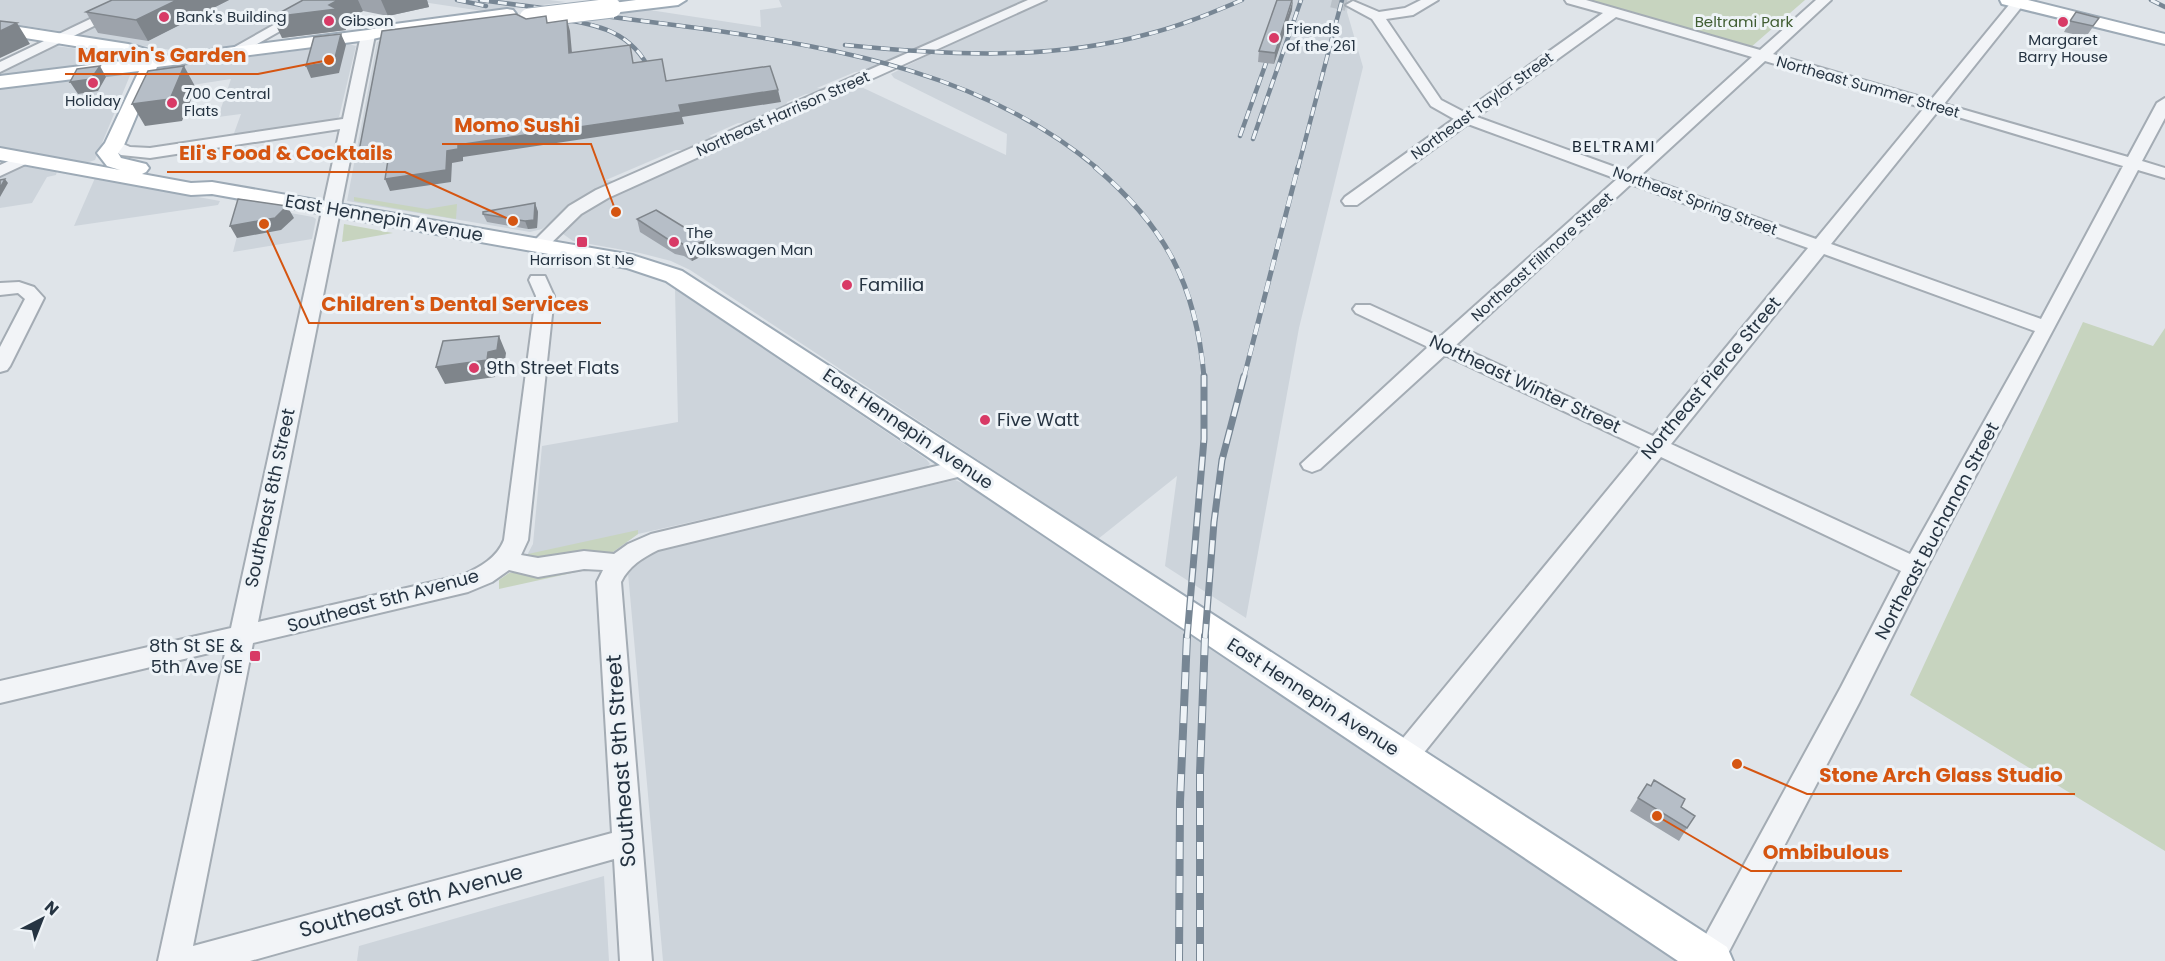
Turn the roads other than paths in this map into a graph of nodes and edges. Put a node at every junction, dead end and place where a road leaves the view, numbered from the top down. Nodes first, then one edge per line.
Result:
1 (140, 0) edge
2 (328, 0) edge
3 (678, 0) edge
4 (1039, 0) edge
5 (1431, 0) edge
6 (1572, 0) edge
7 (1824, 0) edge
8 (2015, 1) edge
9 (618, 4) edge
10 (1353, 4) dead end
11 (1614, 12) junction
12 (1377, 16) junction
13 (0, 29) edge
14 (368, 35) junction
15 (60, 39) junction
16 (2165, 39) edge
17 (231, 53) junction
18 (1763, 56) junction
19 (148, 63) junction
20 (0, 68) edge
21 (0, 82) edge
22 (2165, 103) edge
23 (1936, 106) junction
24 (1464, 118) junction
25 (350, 123) junction
26 (114, 146) junction
27 (0, 154) edge
28 (24, 159) junction
29 (2133, 163) junction
30 (0, 171) edge
31 (2165, 173) edge
32 (1629, 177) junction
33 (212, 188) junction
34 (1351, 201) dead end
35 (332, 208) junction
36 (538, 245) junction
37 (1821, 246) junction
38 (538, 280) dead end
39 (0, 289) edge
40 (1363, 309) dead end
41 (2046, 328) junction
42 (1443, 347) junction
43 (0, 366) edge
44 (1656, 445) junction
45 (1312, 464) dead end
46 (966, 467) junction
47 (505, 559) junction
48 (618, 564) junction
49 (1915, 567) junction
50 (241, 637) junction
51 (0, 692) edge
52 (1404, 757) junction
53 (627, 842) junction
54 (1711, 959) edge
55 (174, 961) edge
56 (194, 961) edge
57 (636, 961) edge

1 - 15 street
2 - 17 street
3 - 9 main road
4 - 36 street, Northeast Harrison Street
5 - 12 street
6 - 11 street, Northeast Summer Street
7 - 18 street, Northeast Fillmore Street
8 - 16 main road
8 - 23 street, Northeast Pierce Street
9 - 14 main road, bridge
9 - 14 main road
10 - 12 street, Northeast Spring Street
11 - 18 street, Northeast Summer Street
11 - 24 street, Northeast Taylor Street
12 - 24 street, Northeast Spring Street
13 - 15 main road
14 - 17 main road
14 - 25 street, Southeast 8th Street
15 - 19 main road
15 - 20 street
17 - 19 main road
18 - 23 street, Northeast Summer Street
18 - 32 street, Northeast Fillmore Street
19 - 21 main road
19 - 26 main road
22 - 29 street, Northeast Buchanan Street
23 - 29 street, Northeast Summer Street
23 - 37 street, Northeast Pierce Street
24 - 32 street, Northeast Spring Street
24 - 34 street, Northeast Taylor Street
25 - 26 street
25 - 35 street, Southeast 8th Street
26 - 33 main road
27 - 28 main road, East Hennepin Avenue
28 - 30 street
28 - 33 main road, East Hennepin Avenue
29 - 31 street, Northeast Summer Street
29 - 41 street, Northeast Buchanan Street
32 - 37 street, Northeast Spring Street
32 - 42 street, Northeast Fillmore Street
33 - 35 main road, East Hennepin Avenue
35 - 36 main road, East Hennepin Avenue
35 - 50 street, Southeast 8th Street
36 - 46 main road, East Hennepin Avenue
37 - 41 street, Northeast Spring Street
37 - 44 street, Northeast Pierce Street
38 - 47 street
39 - 43 street
40 - 42 street, Northeast Winter Street
41 - 49 street, Northeast Buchanan Street
42 - 44 street, Northeast Winter Street
42 - 45 street, Northeast Fillmore Street
44 - 49 street, Northeast Winter Street
44 - 52 street, Northeast Pierce Street
46 - 48 street
46 - 52 main road, East Hennepin Avenue
47 - 48 street
47 - 50 street, Southeast 5th Avenue
48 - 53 street, Southeast 9th Street
49 - 54 street, Northeast Buchanan Street
50 - 51 street, Southeast 5th Avenue
50 - 55 street, Southeast 8th Street
52 - 54 main road, East Hennepin Avenue
53 - 56 street, Southeast 6th Avenue
53 - 57 street, Southeast 9th Street

